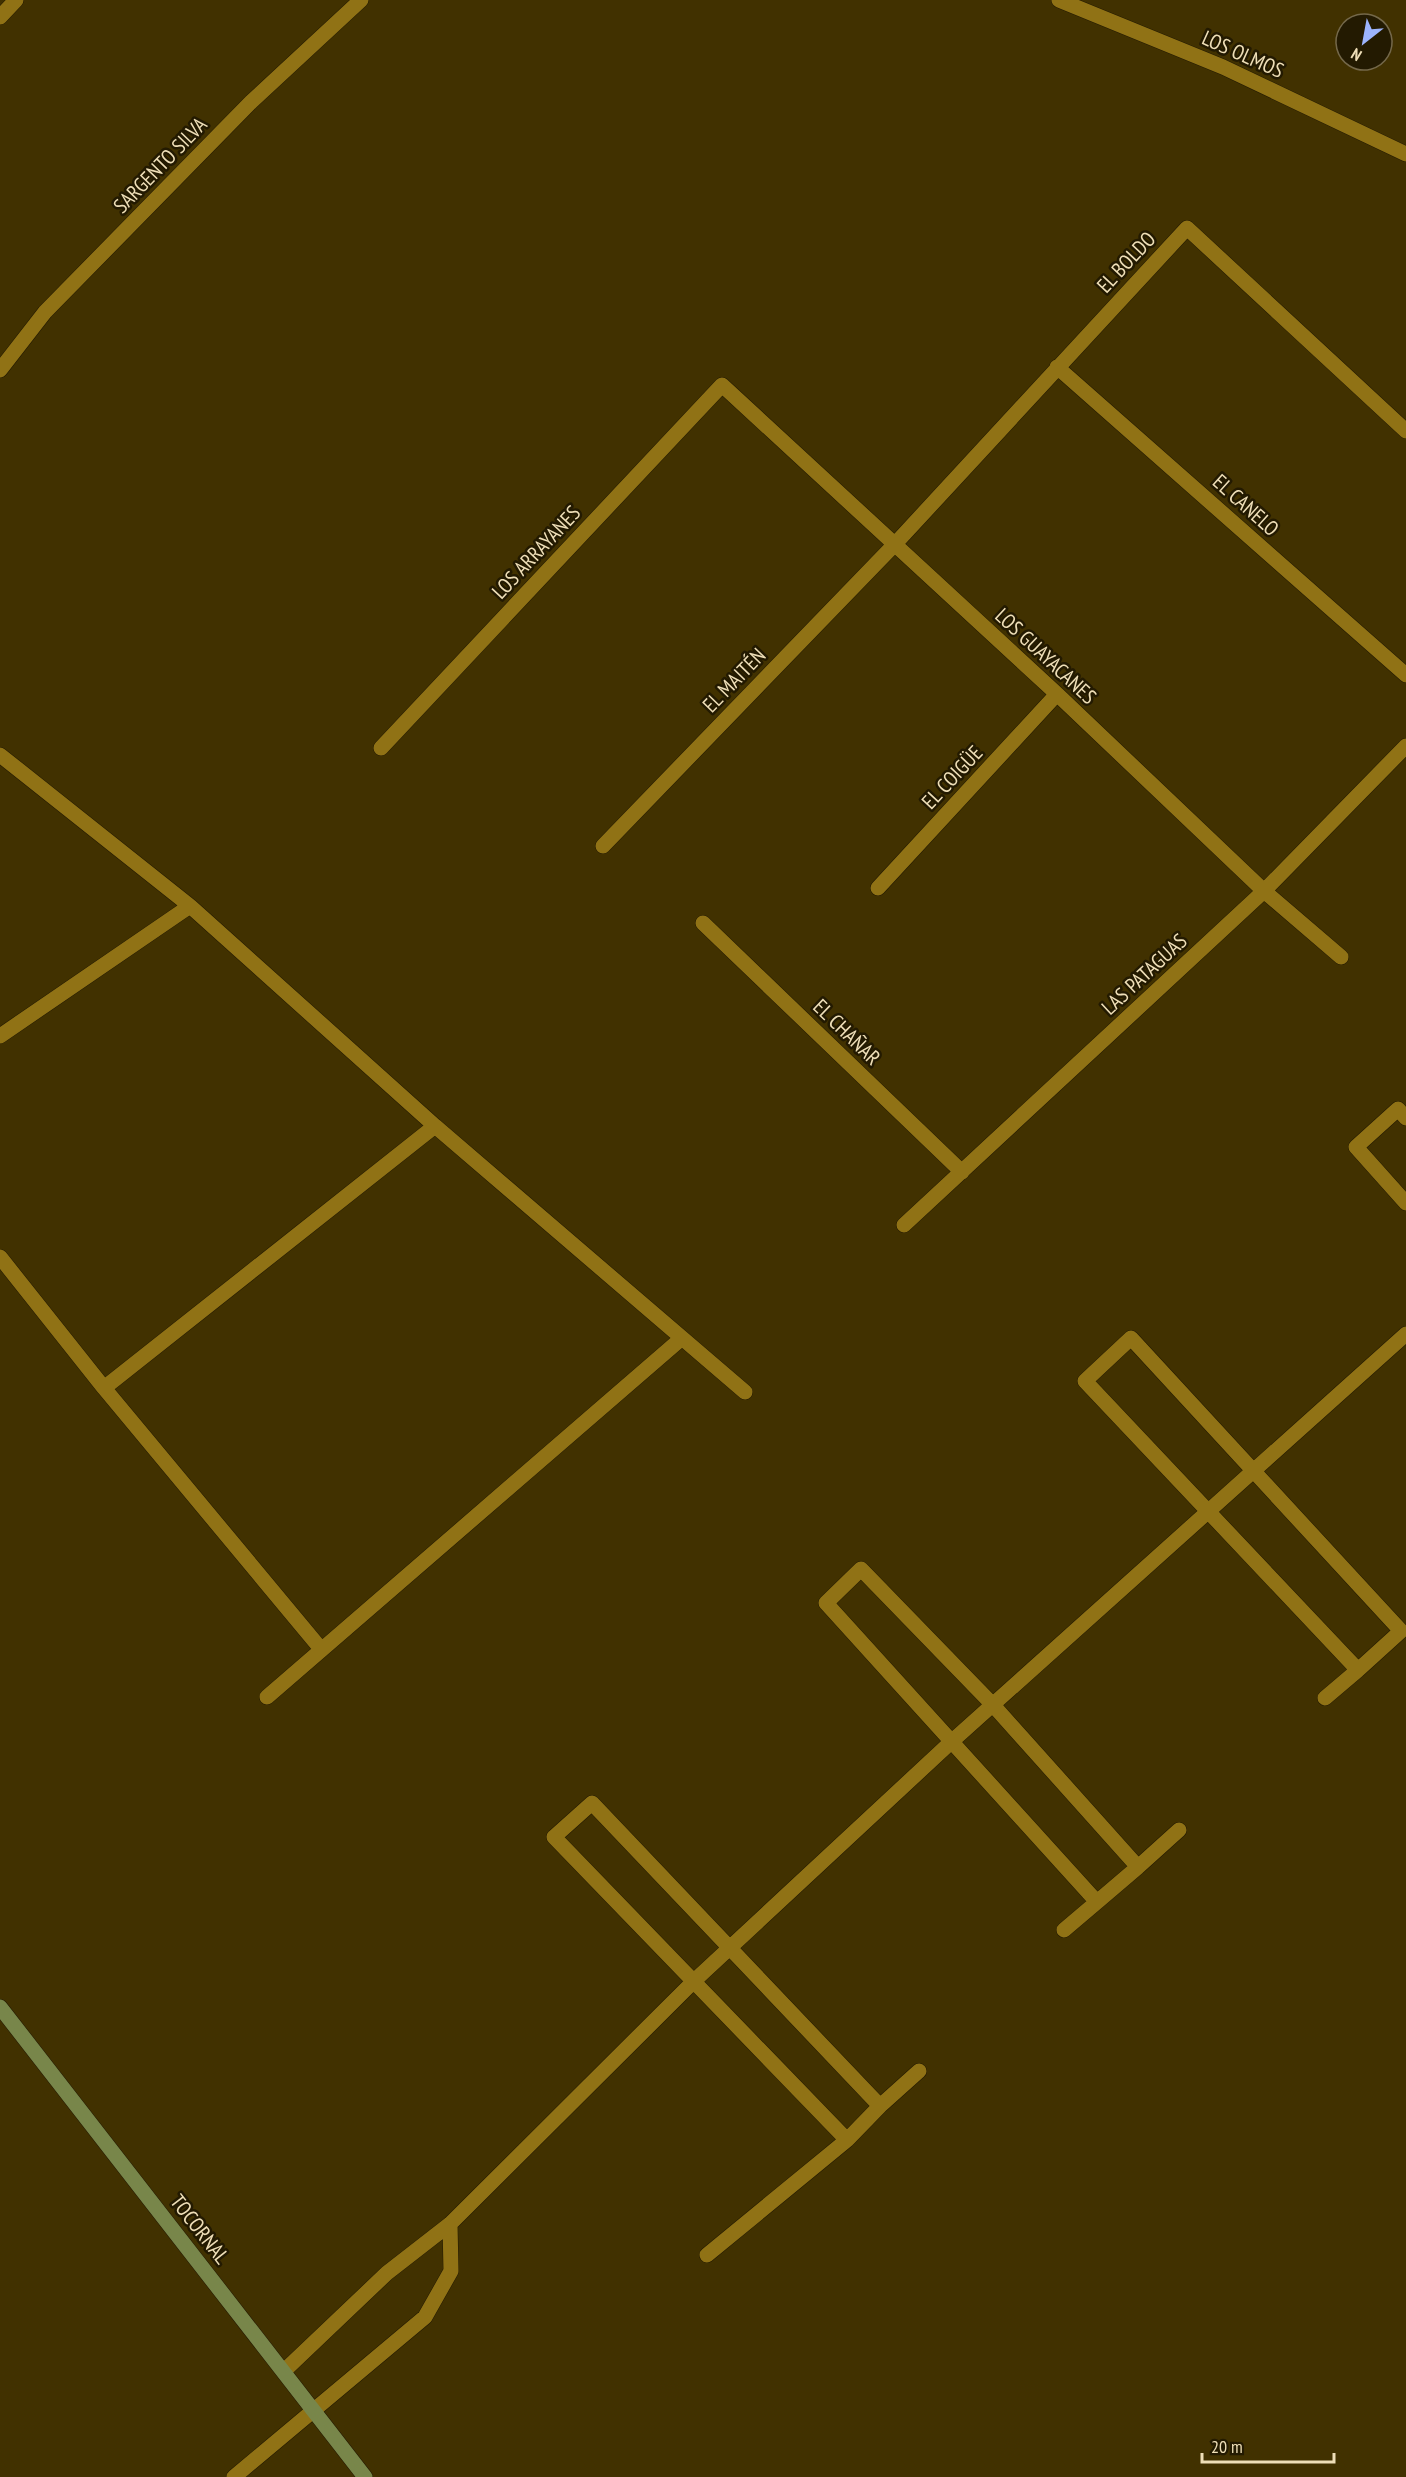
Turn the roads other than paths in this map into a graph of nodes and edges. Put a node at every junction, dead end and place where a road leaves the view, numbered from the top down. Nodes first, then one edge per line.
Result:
1 (16, 0) edge
2 (361, 0) edge
3 (1059, 0) edge
4 (0, 17) edge
5 (1406, 154) edge
6 (1057, 367) junction
7 (0, 370) edge
8 (722, 385) joint
9 (1406, 431) edge
10 (895, 544) junction
11 (1406, 675) edge
12 (1056, 694) junction
13 (1406, 746) edge
14 (381, 748) dead end
15 (0, 755) edge
16 (603, 846) dead end
17 (878, 888) dead end
18 (1264, 891) junction
19 (190, 906) junction
20 (703, 923) dead end
21 (1341, 957) dead end
22 (0, 1036) edge
23 (1406, 1118) edge
24 (435, 1126) junction
25 (962, 1172) junction
26 (1406, 1203) edge
27 (904, 1225) dead end
28 (0, 1257) edge
29 (1406, 1334) edge
30 (682, 1338) junction
31 (104, 1388) junction
32 (745, 1392) dead end
33 (1252, 1471) junction
34 (1208, 1511) junction
35 (1403, 1629) edge
36 (321, 1649) junction
37 (1358, 1670) junction
38 (267, 1697) dead end
39 (1325, 1698) dead end
40 (993, 1705) junction
41 (950, 1743) junction
42 (1179, 1830) dead end
43 (1138, 1867) junction
44 (1097, 1902) junction
45 (1064, 1930) dead end
46 (729, 1949) junction
47 (694, 1981) junction
48 (0, 2007) edge
49 (919, 2071) dead end
50 (880, 2106) junction
51 (847, 2139) junction
52 (450, 2224) junction
53 (706, 2255) dead end
54 (284, 2371) junction
55 (312, 2411) junction
56 (234, 2477) edge
57 (365, 2477) edge

1 - 4 street
2 - 7 street, SARGENTO SILVA
3 - 5 street, LOS OLMOS
6 - 9 street, EL BOLDO
6 - 10 street, EL BOLDO
6 - 11 street, EL CANELO
8 - 10 street, LOS GUAYACANES
8 - 14 street, LOS ARRAYANES
10 - 12 street, LOS GUAYACANES
10 - 16 street, EL MAITÉN
12 - 17 street, EL COIGÜE
12 - 18 street, LOS GUAYACANES
13 - 18 street, LAS PATAGUAS
15 - 19 street
18 - 21 street, LOS GUAYACANES
18 - 25 street, LAS PATAGUAS
19 - 22 street
19 - 24 street
20 - 25 street, EL CHAÑAR
23 - 26 street
24 - 30 street
24 - 31 street
25 - 27 street, LAS PATAGUAS
28 - 31 street
29 - 33 street
30 - 32 street
30 - 36 street
31 - 36 street
33 - 34 street
33 - 34 street
33 - 35 street
34 - 37 street
34 - 40 street
35 - 37 street
36 - 38 street
37 - 39 street
40 - 41 street
40 - 41 street
40 - 43 street
41 - 44 street
41 - 46 street
42 - 43 street
43 - 44 street
44 - 45 street
46 - 47 street
46 - 47 street
46 - 50 street
47 - 51 street
47 - 52 street
48 - 54 main road, TOCORNAL
49 - 50 street
50 - 51 street
51 - 53 street
52 - 54 street
52 - 55 street
54 - 55 main road, TOCORNAL
55 - 56 street
55 - 57 main road, TOCORNAL

